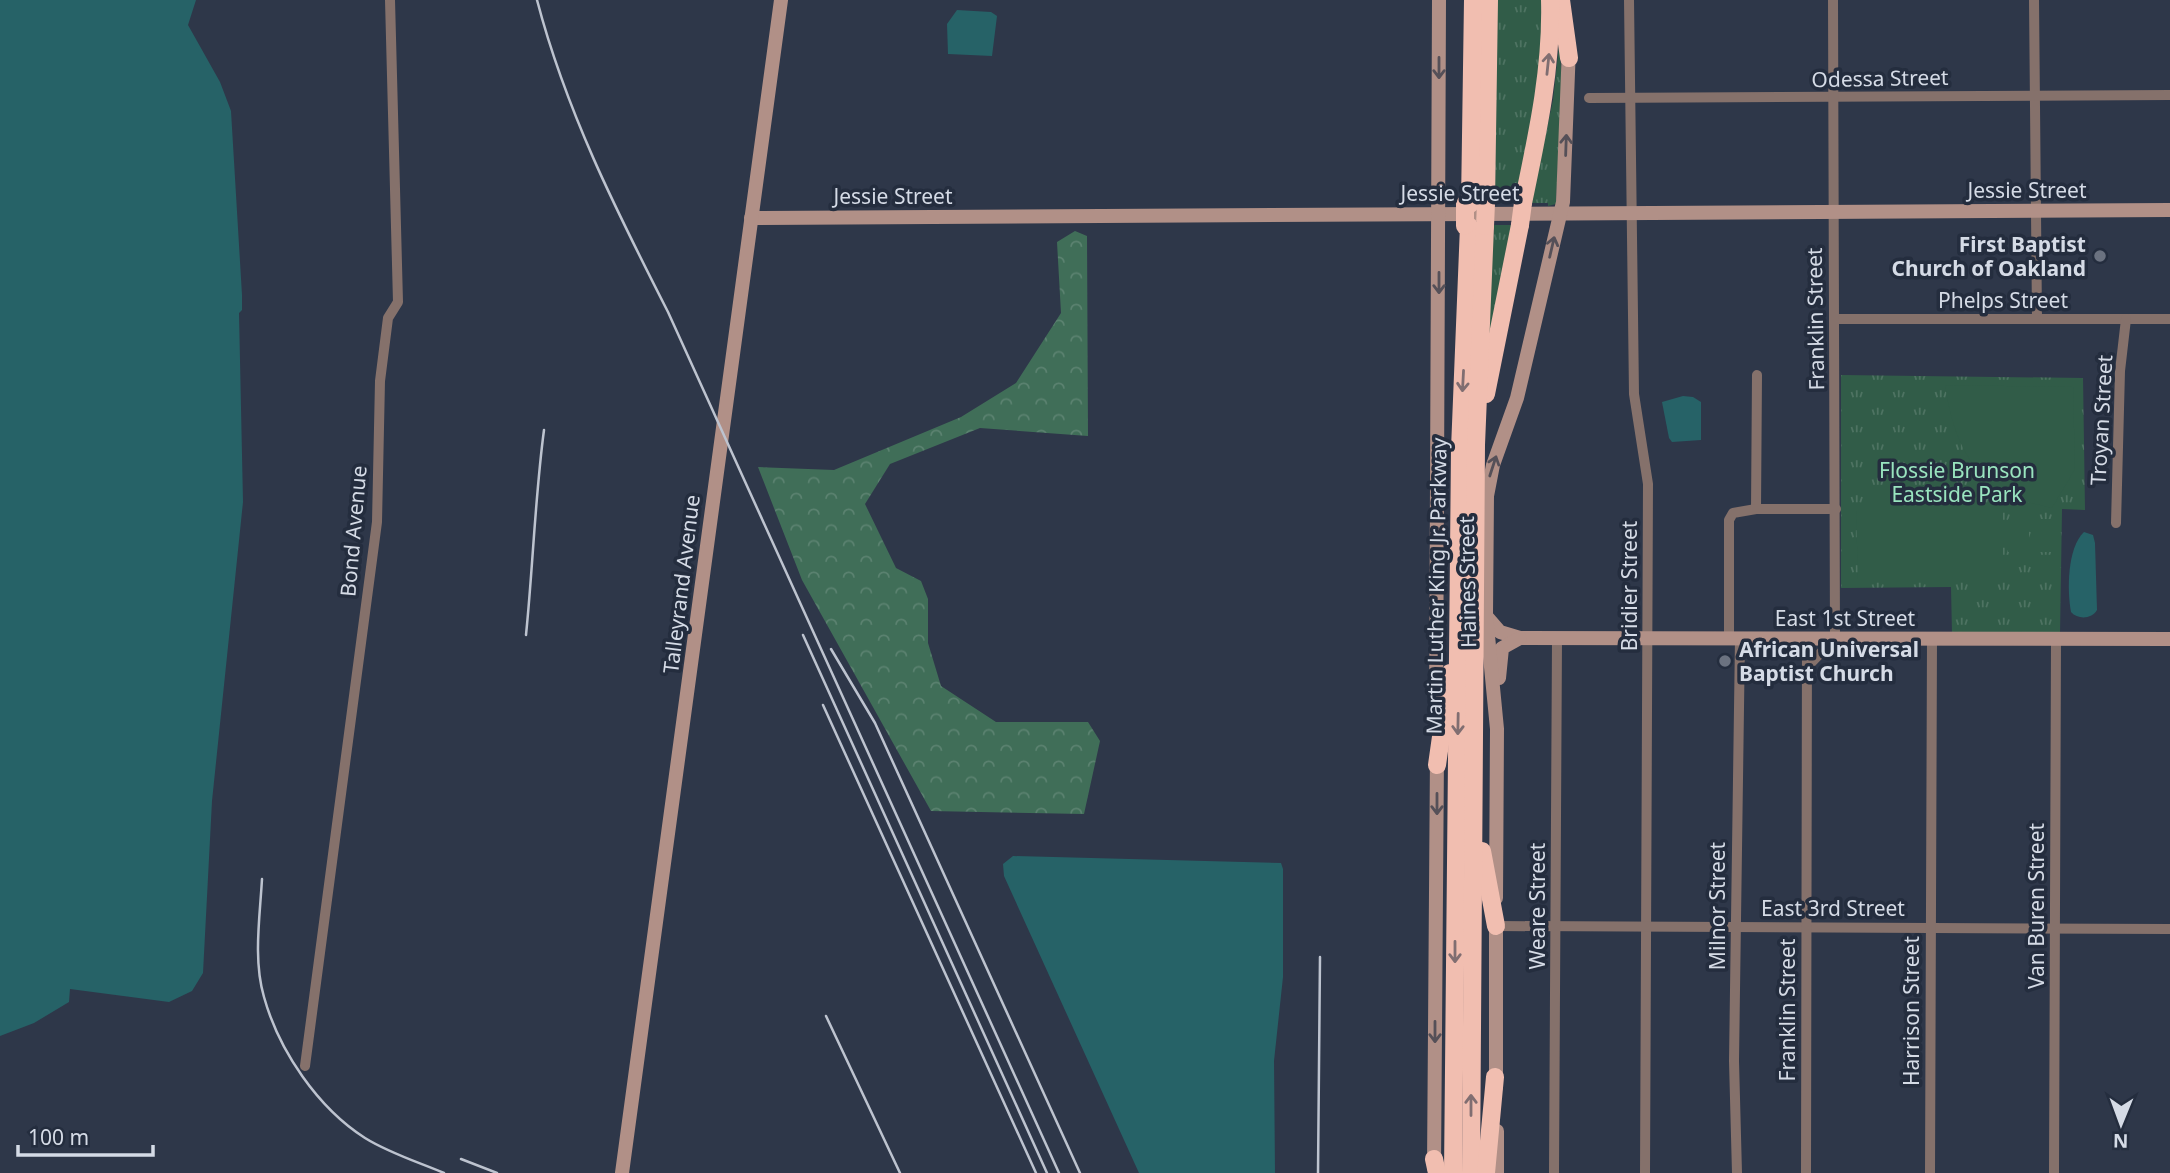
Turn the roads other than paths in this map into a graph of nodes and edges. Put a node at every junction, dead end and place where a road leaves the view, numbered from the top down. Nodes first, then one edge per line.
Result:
1 (390, 0) edge
2 (781, 0) edge
3 (1439, 0) edge
4 (1462, 0) edge
5 (1473, 0) edge
6 (1489, 0) edge
7 (1550, 0) edge
8 (1561, 0) edge
9 (1568, 0) edge
10 (1629, 0) edge
11 (1833, 0) edge
12 (2034, 0) edge
13 (1569, 58) junction
14 (2170, 94) edge
15 (2035, 95) junction
16 (1833, 97) junction
17 (1589, 98) dead end
18 (1630, 99) junction
19 (1474, 204) junction
20 (2170, 210) edge
21 (2037, 211) junction
22 (1833, 212) junction
23 (1560, 213) junction
24 (1631, 213) junction
25 (1439, 215) junction
26 (751, 218) junction
27 (1473, 226) junction
28 (1836, 319) junction
29 (2037, 319) junction
30 (2126, 319) junction
31 (2170, 319) edge
32 (1757, 375) dead end
33 (1476, 445) junction
34 (1756, 509) junction
35 (1836, 509) junction
36 (2116, 523) dead end
37 (1459, 607) junction
38 (1486, 615) junction
39 (1520, 638) junction
40 (1734, 638) junction
41 (1807, 638) junction
42 (1835, 638) junction
43 (1558, 639) junction
44 (1648, 639) junction
45 (1932, 639) junction
46 (2170, 639) edge
47 (2056, 640) junction
48 (1807, 667) junction
49 (1497, 729) junction
50 (1437, 765) junction
51 (1474, 770) junction
52 (1496, 926) junction
53 (1556, 926) junction
54 (1736, 927) junction
55 (1807, 927) junction
56 (1647, 928) junction
57 (1930, 928) junction
58 (2055, 928) junction
59 (2170, 929) edge
60 (305, 1066) dead end
61 (1495, 1077) junction
62 (1435, 1168) edge
63 (622, 1173) edge
64 (1453, 1173) edge
65 (1471, 1173) edge
66 (1486, 1173) edge
67 (1497, 1173) edge
68 (1554, 1173) edge
69 (1645, 1173) edge
70 (1737, 1173) edge
71 (1806, 1173) edge
72 (1930, 1173) edge
73 (2054, 1173) edge

1 - 60 street, Bond Avenue
2 - 26 street, Talleyrand Avenue
3 -> 25 street, Haines Street
4 - 19 highway
5 - 19 highway, Martin Luther King Jr. Parkway
6 - 19 highway, Martin Luther King Jr. Parkway
33 -> 7 highway, bridge
8 - 13 highway
9 - 13 street, Haines Street
10 - 18 street, Bridier Street
11 - 16 street, Franklin Street
12 - 15 street
23 -> 13 street, Haines Street
14 - 15 street, Odessa Street
15 - 16 street, Odessa Street
15 - 21 street
16 - 18 street, Odessa Street
16 - 22 street, Franklin Street
17 - 18 street, Odessa Street
18 - 24 street, Bridier Street
19 - 27 highway, Martin Luther King Jr. Parkway, bridge
20 - 21 street, Jessie Street
21 - 22 street, Jessie Street
21 - 29 street
22 - 24 street, Jessie Street
22 - 28 street, Franklin Street
23 - 24 street, Jessie Street
23 - 25 street, Jessie Street
38 -> 23 street, Haines Street
24 - 44 street, Bridier Street
25 - 26 street, Jessie Street
25 -> 50 street, Haines Street
26 - 63 street, Talleyrand Avenue
27 - 33 highway, Martin Luther King Jr. Parkway
27 -> 37 highway, Martin Luther King Jr. Parkway
28 - 29 street, Phelps Street
28 - 35 street, Franklin Street
29 - 30 street, Phelps Street
30 - 31 street, Phelps Street
30 - 36 street, Troyan Street
32 - 34 street
33 - 51 highway, Martin Luther King Jr. Parkway
34 - 35 street
34 - 40 street, Milnor Street
35 - 42 street, Franklin Street
37 - 50 highway
37 -> 64 highway, Martin Luther King Jr. Parkway
38 - 39 street, East 1st Street
38 - 49 street, Haines Street
39 - 43 street, East 1st Street
39 - 49 street
40 - 41 street, East 1st Street
40 - 44 street, East 1st Street
40 - 54 street, Milnor Street
41 - 42 street, East 1st Street
41 - 48 street, Franklin Street
42 - 45 street, East 1st Street
42 - 48 street
43 - 44 street, East 1st Street
43 - 53 street, Weare Street
44 - 56 street, Bridier Street
45 - 47 street, East 1st Street
45 - 57 street, Harrison Street
46 - 47 street, East 1st Street
47 - 58 street, Van Buren Street
48 - 55 street, Franklin Street
49 - 52 street, Haines Street
50 -> 62 street, Haines Street
51 - 52 highway
65 -> 51 highway, Martin Luther King Jr. Parkway
52 - 53 street, East 3rd Street
52 - 61 street, Haines Street
53 - 56 street, East 3rd Street
53 - 68 street, Weare Street
54 - 55 street, East 3rd Street
54 - 56 street, East 3rd Street
54 - 70 street, Milnor Street
55 - 57 street, East 3rd Street
55 - 71 street, Franklin Street
56 - 69 street, Bridier Street
57 - 58 street, East 3rd Street
57 - 72 street, Harrison Street
58 - 59 street, East 3rd Street
58 - 73 street, Van Buren Street
61 - 66 highway
61 - 67 street, Haines Street

